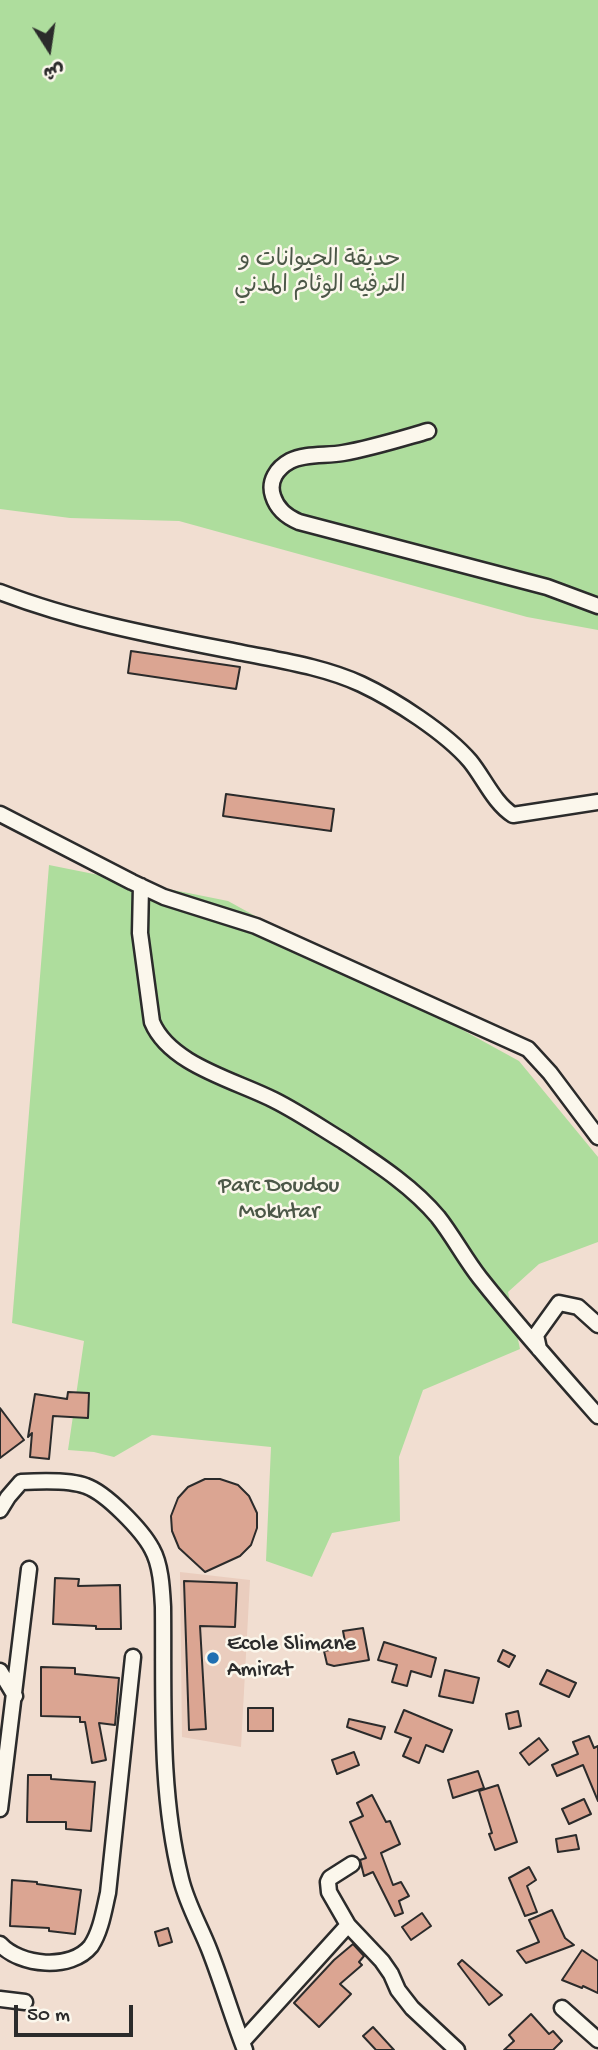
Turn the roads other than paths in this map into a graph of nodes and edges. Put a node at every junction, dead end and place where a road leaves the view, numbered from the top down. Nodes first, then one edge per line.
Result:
1 (428, 431) dead end
2 (0, 592) edge
3 (598, 606) edge
4 (598, 802) edge
5 (0, 814) edge
6 (141, 886) junction
7 (598, 1137) edge
8 (598, 1325) edge
9 (540, 1351) junction
10 (598, 1416) edge
11 (0, 1510) edge
12 (29, 1569) dead end
13 (133, 1657) dead end
14 (0, 1671) edge
15 (15, 1696) junction
16 (0, 1809) edge
17 (352, 1864) dead end
18 (348, 1925) junction
19 (0, 1944) edge
20 (0, 1999) edge
21 (25, 2002) dead end
22 (562, 2008) dead end
23 (598, 2040) edge
24 (244, 2046) edge
25 (457, 2050) edge

1 - 3 street
2 - 4 street
5 - 6 street
6 - 7 street
6 - 9 street
8 - 9 street
9 - 10 street
11 - 24 street
12 - 15 street
13 - 19 street
14 - 15 street
15 - 16 street
17 - 18 street
18 - 24 street
18 - 25 street
20 - 21 street
22 - 23 street

